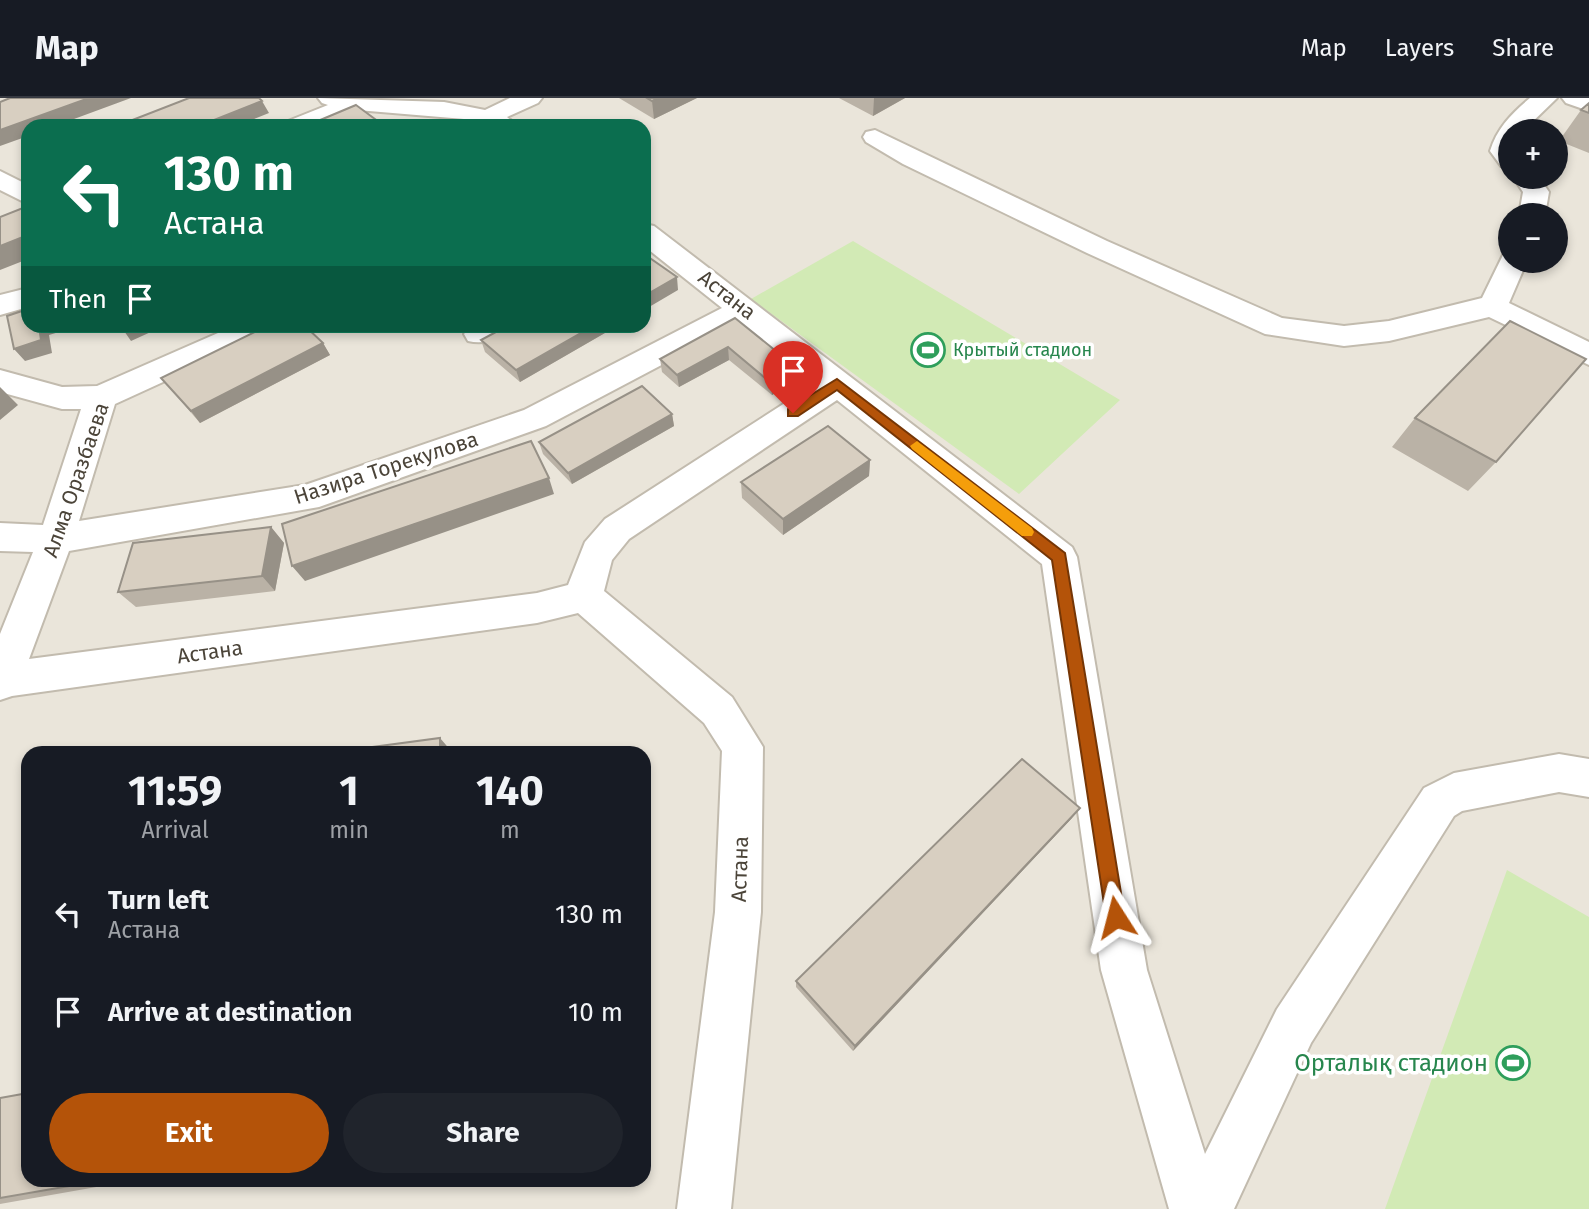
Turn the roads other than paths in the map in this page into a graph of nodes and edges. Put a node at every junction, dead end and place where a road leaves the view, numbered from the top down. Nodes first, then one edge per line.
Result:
1 (530, 98) edge
2 (1545, 98) edge
3 (1574, 98) edge
4 (342, 100) edge
5 (1589, 104) edge
6 (309, 119) edge
7 (493, 119) edge
8 (502, 119) edge
9 (1520, 119) edge
10 (875, 137) dead end
11 (0, 179) edge
12 (21, 192) edge
13 (651, 241) edge
14 (1508, 273) edge
15 (21, 299) edge
16 (0, 305) edge
17 (1493, 307) junction
18 (745, 309) junction
19 (243, 333) edge
20 (1589, 355) edge
21 (0, 381) edge
22 (837, 384) junction
23 (101, 397) junction
24 (0, 537) edge
25 (56, 539) junction
26 (584, 596) junction
27 (1, 682) edge
28 (1589, 778) edge
29 (704, 1209) edge
30 (1196, 1209) edge
31 (1206, 1209) edge

1 - 8 street
2 - 9 street
3 - 5 street
4 - 6 street
4 - 7 street
10 - 17 street
11 - 12 street
13 - 18 street, Астана
14 - 17 street
15 - 16 street
17 - 20 street
18 - 22 street, Астана
18 - 25 street, Назира Торекулова
19 - 23 street, Алма Оразбаева
21 - 23 street
22 - 26 street
22 - 30 street, Астана
23 - 25 street, Алма Оразбаева
24 - 25 street, Назира Торекулова
25 - 27 street, Алма Оразбаева
26 - 27 street, Астана
26 - 29 street, Астана
28 - 31 street

